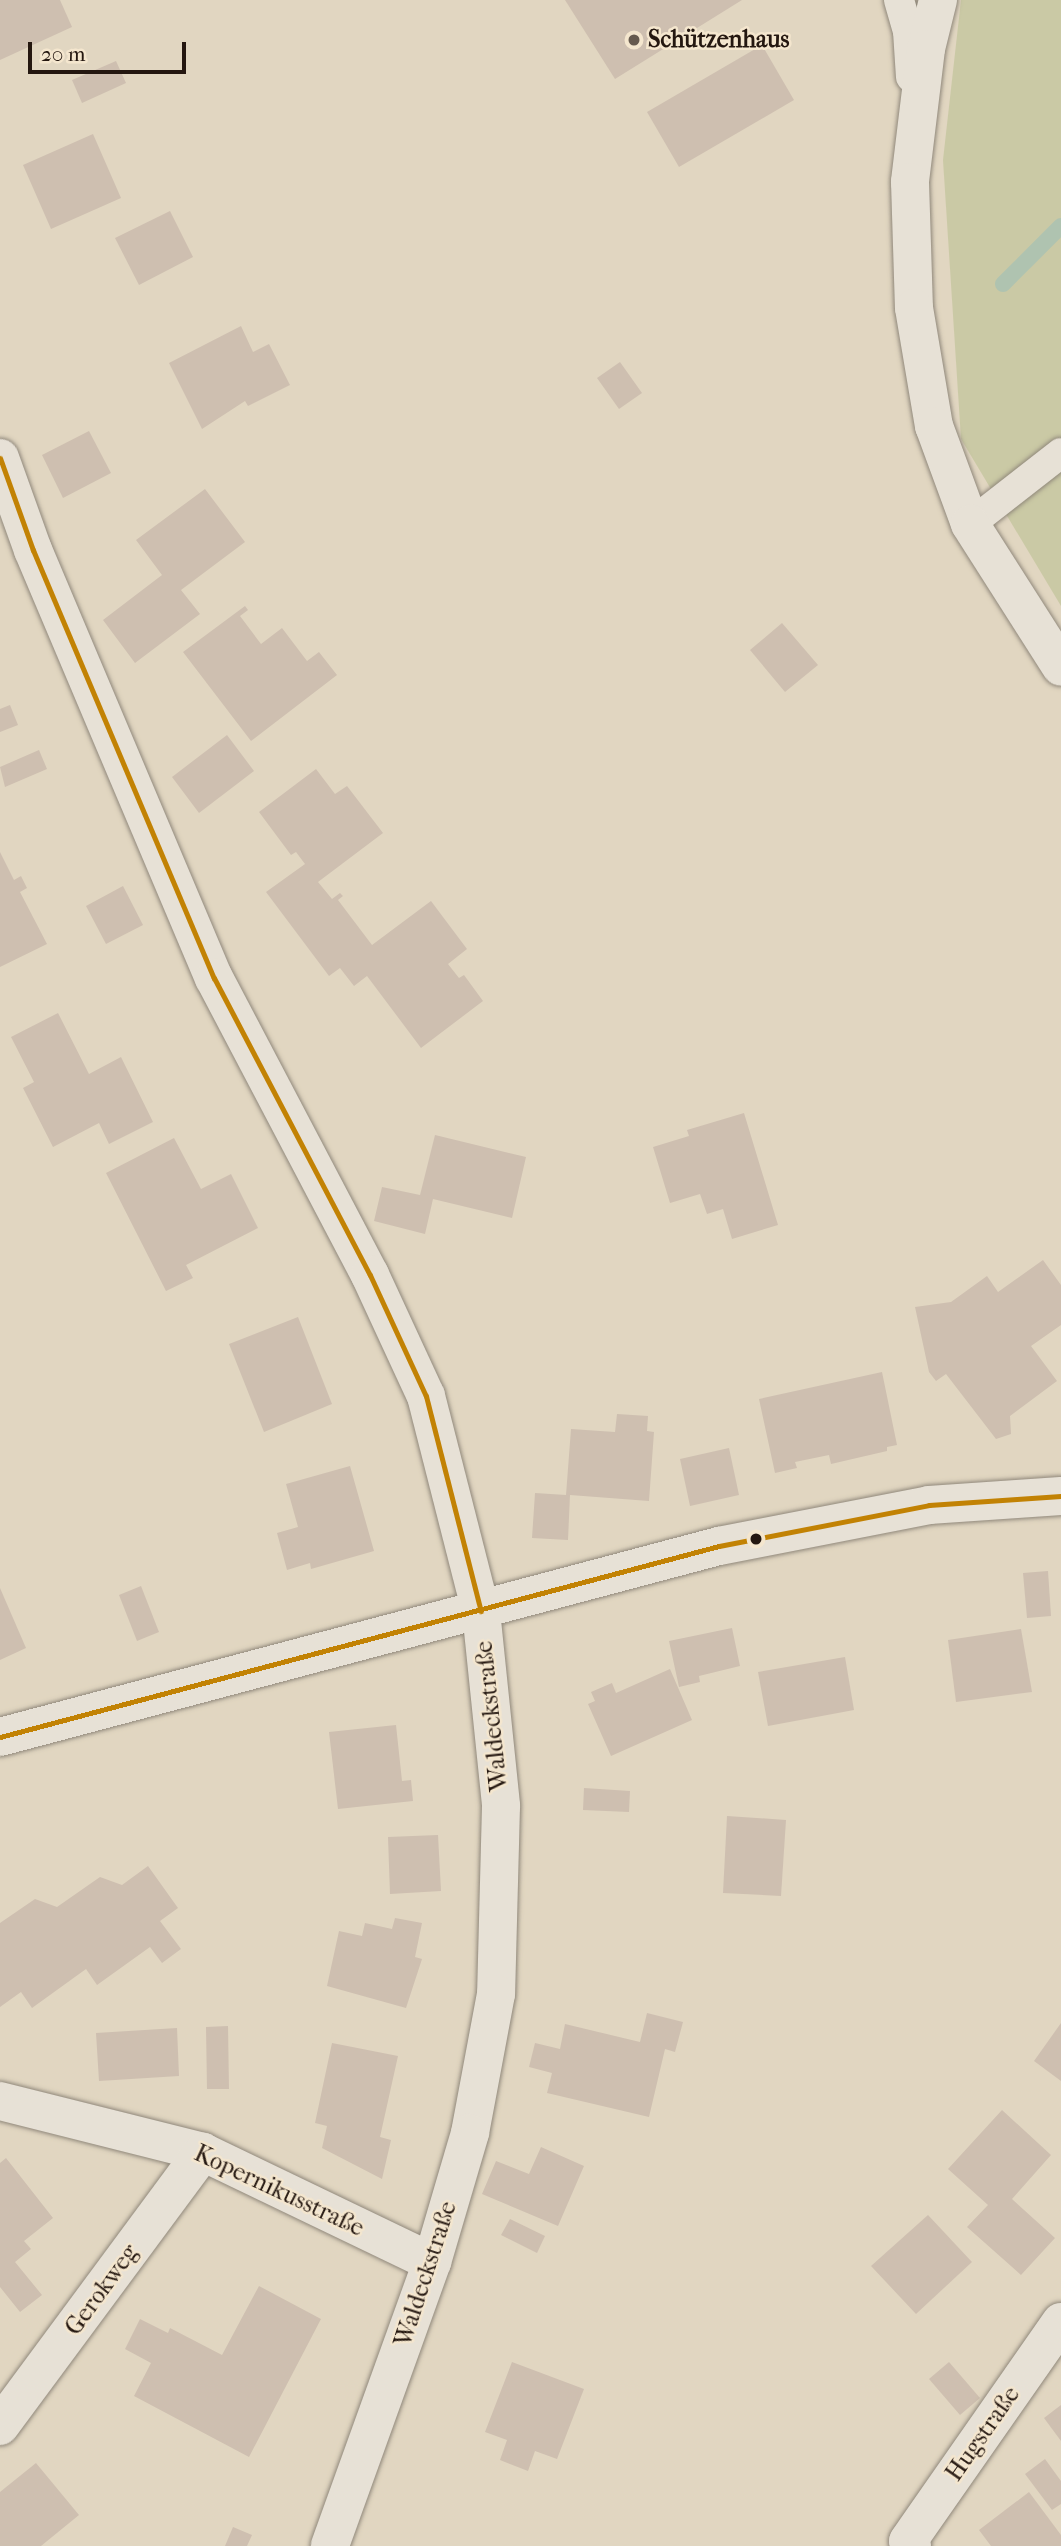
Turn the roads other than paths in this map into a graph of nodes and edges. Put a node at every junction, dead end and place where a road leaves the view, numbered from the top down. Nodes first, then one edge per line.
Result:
1 (899, 0) edge
2 (938, 0) edge
3 (911, 182) junction
4 (1061, 453) edge
5 (0, 458) edge
6 (970, 524) junction
7 (1061, 667) edge
8 (1061, 1496) edge
9 (481, 1611) junction
10 (0, 1737) edge
11 (0, 2101) edge
12 (203, 2152) junction
13 (432, 2262) junction
14 (1061, 2322) edge
15 (0, 2426) edge
16 (330, 2546) edge
17 (912, 2546) edge

1 - 3 lane
2 - 3 street
3 - 6 street
4 - 6 lane
5 - 9 street, Waldeckstraße
6 - 7 street
8 - 9 street
9 - 10 street
9 - 13 street, Waldeckstraße
11 - 12 street, Kopernikusstraße
12 - 13 street, Kopernikusstraße
12 - 15 street, Gerokweg
13 - 16 street, Waldeckstraße
14 - 17 street, Hugstraße

